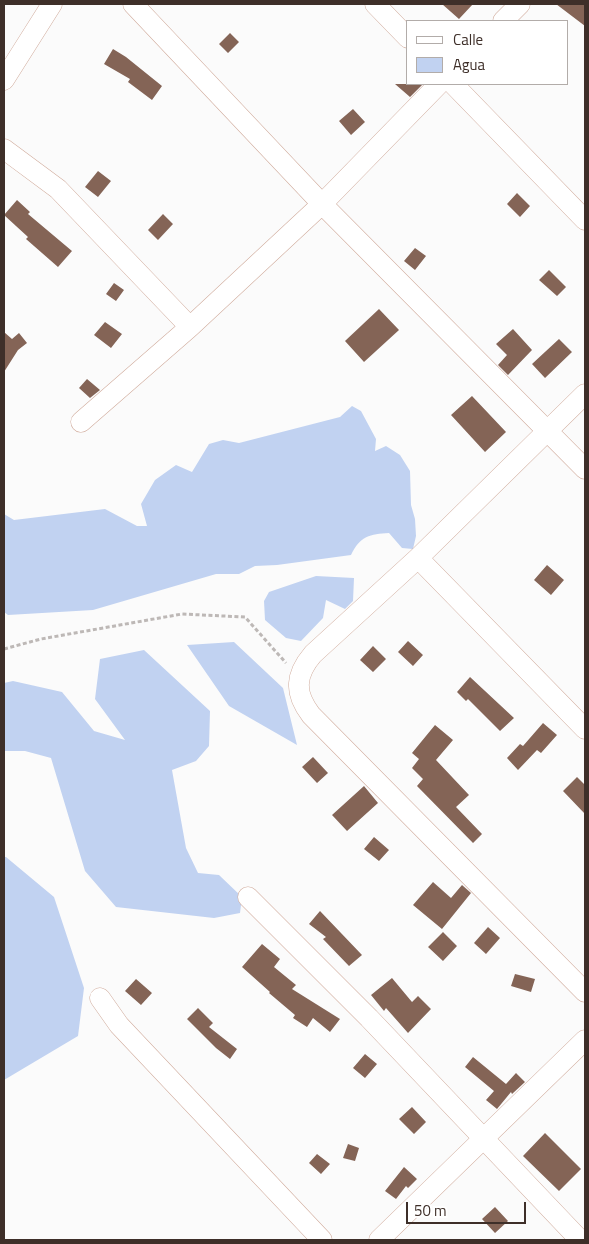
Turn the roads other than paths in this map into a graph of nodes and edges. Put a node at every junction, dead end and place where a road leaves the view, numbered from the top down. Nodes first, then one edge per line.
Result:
1 (52, 4) edge
2 (133, 4) edge
3 (375, 4) edge
4 (520, 4) edge
5 (504, 20) edge
6 (406, 36) edge
7 (4, 80) edge
8 (438, 85) edge
9 (453, 85) edge
10 (4, 149) edge
11 (322, 204) junction
12 (585, 220) edge
13 (190, 327) junction
14 (585, 394) edge
15 (81, 422) dead end
16 (549, 430) junction
17 (585, 469) edge
18 (418, 558) junction
19 (585, 729) edge
20 (248, 897) dead end
21 (585, 992) edge
22 (100, 998) dead end
23 (585, 1040) edge
24 (483, 1138) junction
25 (322, 1240) edge
26 (379, 1240) edge
27 (580, 1240) edge

1 - 7 street
2 - 11 street
3 - 6 street
4 - 5 street
8 - 11 street
9 - 12 street
10 - 13 street
11 - 13 street
11 - 16 street
13 - 15 street
14 - 16 street
16 - 17 street
16 - 18 street
18 - 19 street
18 - 21 street
20 - 24 street
22 - 25 street
23 - 24 street
24 - 26 street
24 - 27 street

